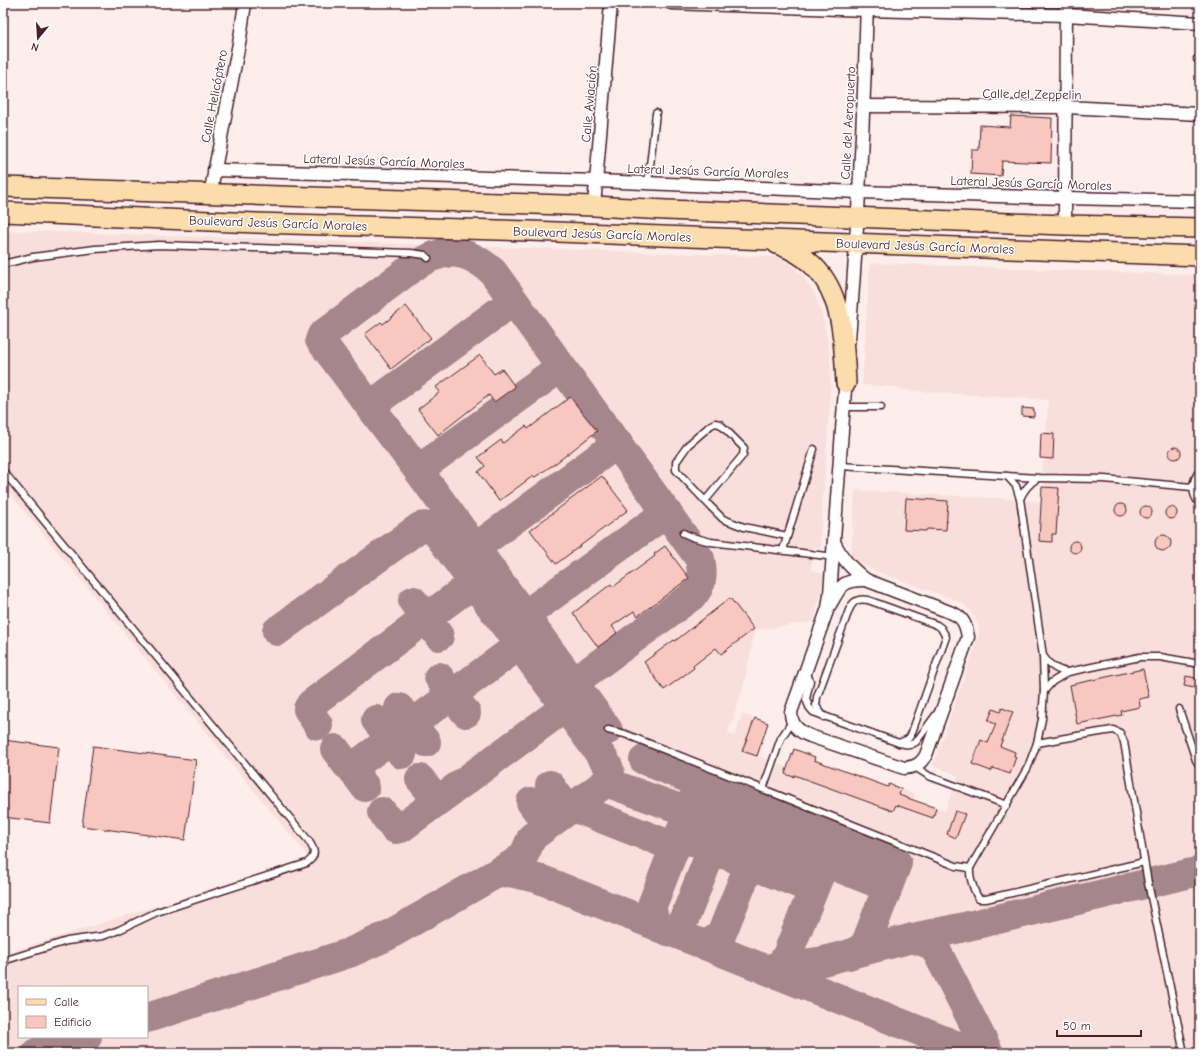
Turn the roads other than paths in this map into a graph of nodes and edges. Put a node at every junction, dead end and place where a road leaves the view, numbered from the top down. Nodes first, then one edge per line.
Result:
1 (245, 3) edge
2 (611, 3) edge
3 (673, 3) edge
4 (867, 7) edge
5 (1066, 9) edge
6 (1200, 23) edge
7 (864, 106) junction
8 (1066, 108) junction
9 (656, 114) dead end
10 (1200, 114) edge
11 (214, 170) junction
12 (597, 180) junction
13 (648, 183) junction
14 (3, 188) edge
15 (85, 191) junction
16 (859, 192) junction
17 (144, 193) junction
18 (210, 195) junction
19 (1066, 198) junction
20 (1200, 201) edge
21 (594, 206) junction
22 (3, 212) edge
23 (83, 216) junction
24 (858, 217) junction
25 (142, 218) junction
26 (1065, 225) junction
27 (1200, 228) edge
28 (530, 231) junction
29 (754, 239) junction
30 (857, 244) junction
31 (1200, 253) edge
32 (1178, 255) junction
33 (1200, 256) edge
34 (428, 258) dead end
35 (3, 264) edge
36 (846, 383) junction
37 (844, 407) junction
38 (881, 407) dead end
39 (814, 449) dead end
40 (840, 466) junction
41 (1200, 471) edge
42 (3, 472) edge
43 (1007, 476) junction
44 (1038, 478) junction
45 (1192, 487) junction
46 (1020, 499) junction
47 (704, 501) junction
48 (1200, 504) edge
49 (683, 534) dead end
50 (787, 536) junction
51 (783, 550) junction
52 (837, 557) junction
53 (866, 580) junction
54 (828, 608) junction
55 (1043, 656) junction
56 (1200, 664) edge
57 (806, 670) junction
58 (1068, 672) junction
59 (1044, 691) junction
60 (946, 701) junction
61 (1179, 710) dead end
62 (824, 716) junction
63 (792, 722) junction
64 (608, 730) dead end
65 (900, 743) junction
66 (1037, 743) junction
67 (1200, 766) edge
68 (915, 767) junction
69 (763, 788) junction
70 (1007, 805) junction
71 (1144, 862) junction
72 (970, 868) junction
73 (3, 961) edge
74 (1184, 1053) edge

1 - 11 street, Calle Helicóptero
2 - 12 street, Calle Aviación
3 - 4 street
4 - 5 street
4 - 7 street, Calle del Aeropuerto
5 - 6 street
5 - 8 street
7 - 8 street, Calle del Zeppelin
7 - 16 street, Calle del Aeropuerto
8 - 10 street, Calle del Zeppelin
8 - 19 street
9 - 13 lane
11 - 12 street, Lateral Jesús García Morales
11 - 18 street, Calle Helicóptero
12 - 13 street, Lateral Jesús García Morales
12 - 21 street, Calle Aviación
13 - 16 street, Lateral Jesús García Morales
14 - 15 main road, Boulevard Jesús García Morales
15 - 17 main road, Boulevard Jesús García Morales
15 - 23 main road
16 - 19 street, Lateral Jesús García Morales
16 - 24 street, Calle del Aeropuerto
17 - 18 main road, Boulevard Jesús García Morales
17 - 25 main road
18 - 21 main road, Boulevard Jesús García Morales
19 - 20 street, Lateral Jesús García Morales
19 - 26 street
21 - 24 main road, Boulevard Jesús García Morales
21 - 28 main road
22 - 23 main road, Boulevard Jesús García Morales
23 - 25 main road, Boulevard Jesús García Morales
24 - 26 main road, Boulevard Jesús García Morales
24 - 30 street, Calle del Aeropuerto
25 - 28 main road, Boulevard Jesús García Morales
26 - 27 main road, Boulevard Jesús García Morales
28 - 29 main road, Boulevard Jesús García Morales
29 - 30 main road, Boulevard Jesús García Morales
29 - 36 main road
30 - 32 main road, Boulevard Jesús García Morales
30 - 36 street, Calle del Aeropuerto
31 - 32 main road
32 - 33 main road, Boulevard Jesús García Morales
34 - 35 lane
36 - 37 street, Calle del Aeropuerto
37 - 38 lane
37 - 40 street, Calle del Aeropuerto
39 - 50 lane
40 - 43 lane
40 - 52 street, Calle del Aeropuerto
41 - 45 lane
42 - 73 lane
43 - 44 lane
43 - 46 lane
44 - 45 lane
44 - 46 lane
45 - 48 lane
46 - 55 lane
47 - 47 lane
47 - 50 lane
49 - 51 lane
50 - 51 lane
51 - 52 lane
52 - 53 street
52 - 54 street
53 - 54 street
53 - 60 street
54 - 57 street
55 - 58 lane
55 - 59 lane
56 - 58 lane
57 - 62 lane
57 - 63 street
58 - 59 lane
59 - 66 lane
60 - 65 lane
60 - 68 street
61 - 67 lane
62 - 65 lane
62 - 65 lane
63 - 68 street
63 - 69 lane
64 - 69 lane
66 - 70 lane
66 - 71 lane
68 - 70 lane
69 - 72 lane
70 - 72 lane
71 - 72 lane
71 - 74 lane

